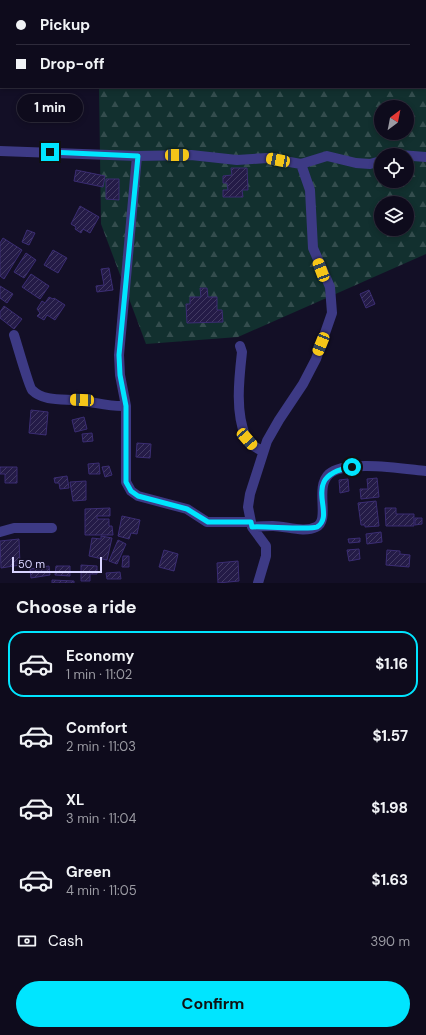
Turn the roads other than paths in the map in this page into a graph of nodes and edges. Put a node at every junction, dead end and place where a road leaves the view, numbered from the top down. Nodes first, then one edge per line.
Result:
1 (0, 151) edge
2 (138, 156) junction
3 (414, 156) edge
4 (426, 156) edge
5 (374, 163) edge
6 (300, 164) junction
7 (14, 334) dead end
8 (240, 346) dead end
9 (126, 406) junction
10 (263, 451) junction
11 (426, 471) edge
12 (251, 524) junction
13 (52, 528) dead end
14 (0, 532) edge
15 (258, 583) edge

1 - 2 street
2 - 6 street
2 - 9 street
3 - 4 street
5 - 6 street
6 - 10 street
7 - 9 street
8 - 10 street
9 - 12 street
10 - 12 street
11 - 12 street
12 - 15 street
13 - 14 street

